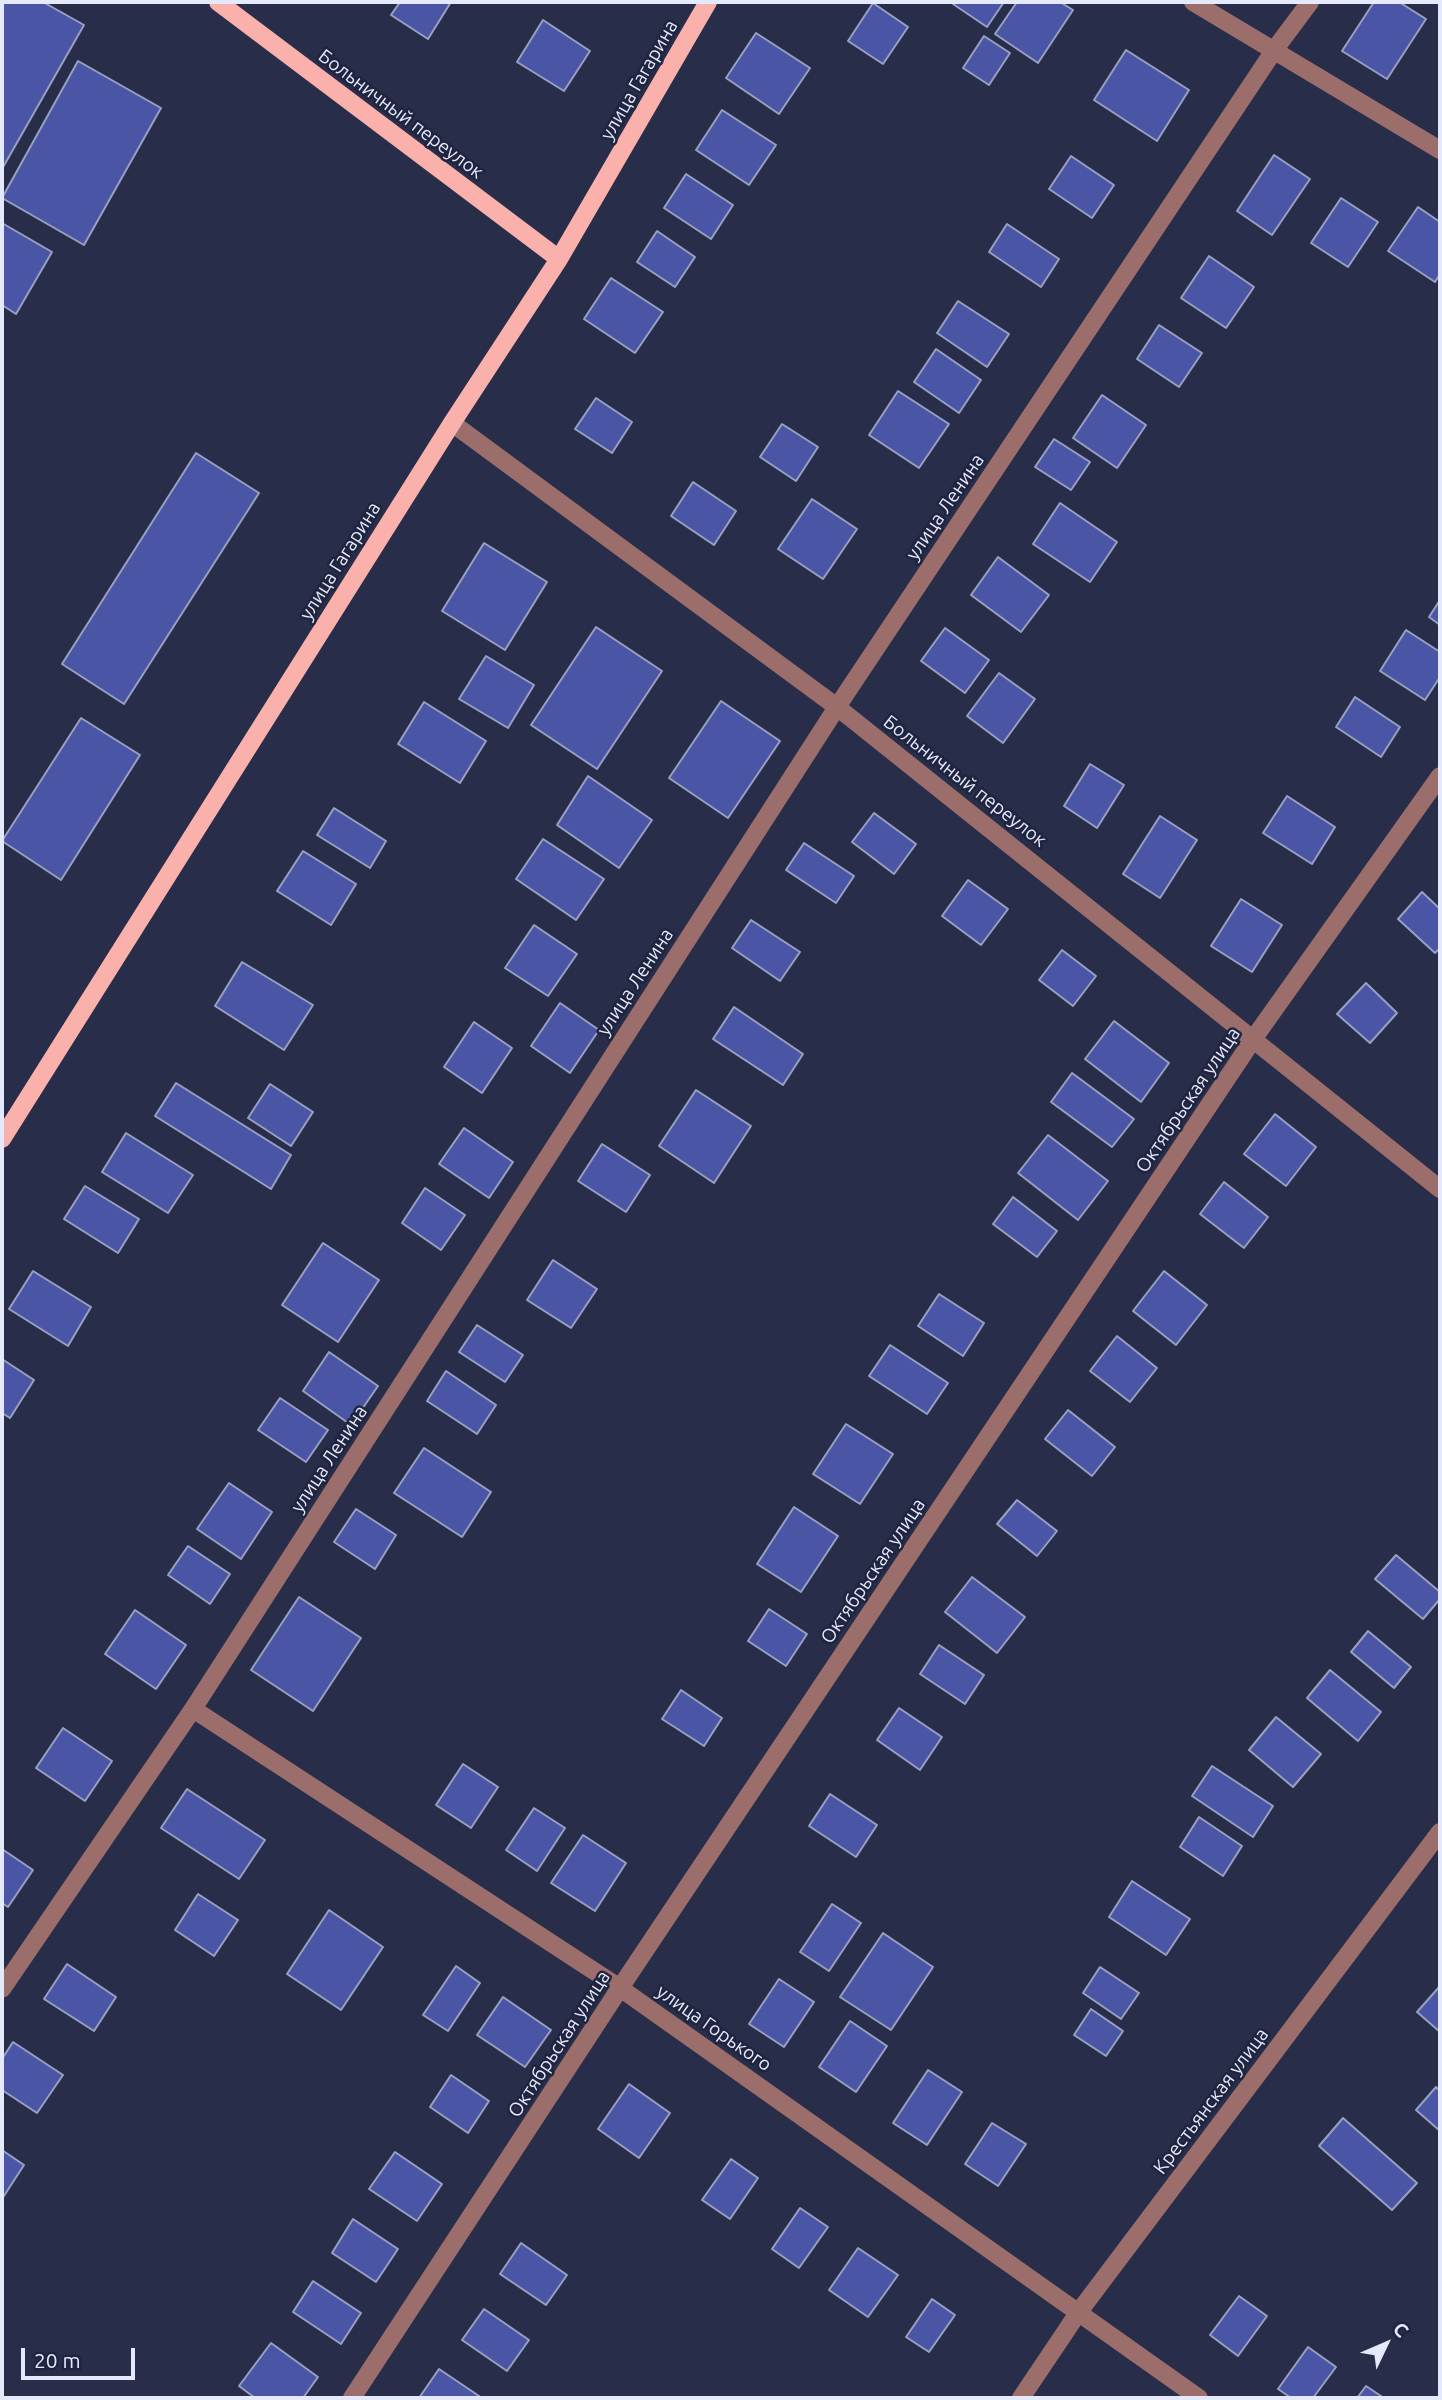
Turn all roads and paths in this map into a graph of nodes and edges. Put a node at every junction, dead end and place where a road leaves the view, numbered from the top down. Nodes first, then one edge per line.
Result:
1 (218, 2) edge
2 (708, 2) edge
3 (1194, 2) edge
4 (1310, 2) edge
5 (1275, 49) junction
6 (1440, 150) edge
7 (558, 259) junction
8 (452, 423) junction
9 (837, 707) junction
10 (1440, 776) edge
11 (1254, 1038) junction
12 (2, 1139) edge
13 (1440, 1189) edge
14 (193, 1709) junction
15 (1440, 1832) edge
16 (620, 1988) junction
17 (2, 1989) edge
18 (1078, 2313) junction
19 (352, 2398) edge
20 (1021, 2398) edge
21 (1199, 2398) edge

1 - 7 main road, Больничный переулок
2 - 7 main road, улица Гагарина
3 - 5 street
4 - 5 street, улица Ленина
5 - 6 street
5 - 9 street, улица Ленина
7 - 8 main road, улица Гагарина
8 - 9 street, Больничный переулок
8 - 12 main road, улица Гагарина
9 - 11 street, Больничный переулок
9 - 14 street, улица Ленина
10 - 11 street, Октябрьская улица
11 - 13 street, Больничный переулок
11 - 16 street, Октябрьская улица
14 - 16 street, улица Горького
14 - 17 street, улица Ленина
15 - 18 street, Крестьянская улица
16 - 18 street, улица Горького
16 - 19 street, Октябрьская улица
18 - 20 street, Крестьянская улица
18 - 21 street, улица Горького

